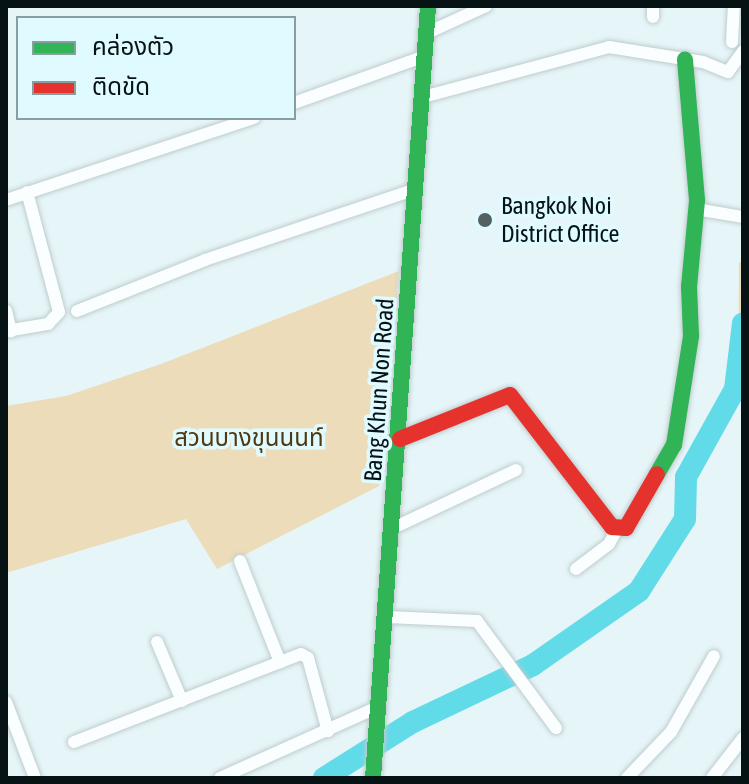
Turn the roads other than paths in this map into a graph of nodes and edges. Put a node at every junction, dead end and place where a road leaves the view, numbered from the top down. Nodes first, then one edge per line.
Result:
1 (428, 6) edge
2 (486, 6) edge
3 (734, 6) edge
4 (427, 33) junction
5 (732, 42) dead end
6 (743, 51) edge
7 (425, 56) junction
8 (685, 60) junction
9 (423, 97) junction
10 (296, 102) edge
11 (248, 120) edge
12 (416, 189) junction
13 (27, 192) junction
14 (6, 200) edge
15 (696, 209) junction
16 (743, 217) edge
17 (6, 311) edge
18 (77, 311) dead end
19 (9, 331) edge
20 (400, 439) junction
21 (516, 470) dead end
22 (393, 528) junction
23 (617, 529) junction
24 (240, 561) dead end
25 (576, 569) dead end
26 (387, 617) junction
27 (157, 642) dead end
28 (714, 656) dead end
29 (280, 662) junction
30 (182, 701) junction
31 (6, 702) edge
32 (380, 706) junction
33 (556, 728) dead end
34 (328, 731) junction
35 (743, 738) edge
36 (74, 742) dead end
37 (35, 778) edge
38 (220, 778) edge
39 (373, 778) edge
40 (627, 778) edge
41 (712, 778) edge

1 - 4 street, Bang Khun Non Road
2 - 4 street
3 - 5 street
4 - 7 street, Bang Khun Non Road
6 - 8 street
7 - 9 street, Bang Khun Non Road
7 - 10 street
8 - 9 street
8 - 15 street
9 - 12 street, Bang Khun Non Road
11 - 13 street
12 - 18 street
12 - 20 street, Bang Khun Non Road
13 - 14 street
13 - 19 street
15 - 16 street
15 - 23 street
17 - 19 street
20 - 22 street, Bang Khun Non Road
20 - 23 street
21 - 22 street
22 - 26 street, Bang Khun Non Road
23 - 25 street
24 - 29 street
26 - 32 street, Bang Khun Non Road
26 - 33 street
27 - 30 street
28 - 40 street
29 - 30 street
29 - 34 street
30 - 36 street
31 - 37 street
32 - 34 street
32 - 39 street, Bang Khun Non Road
34 - 38 street
35 - 41 street

